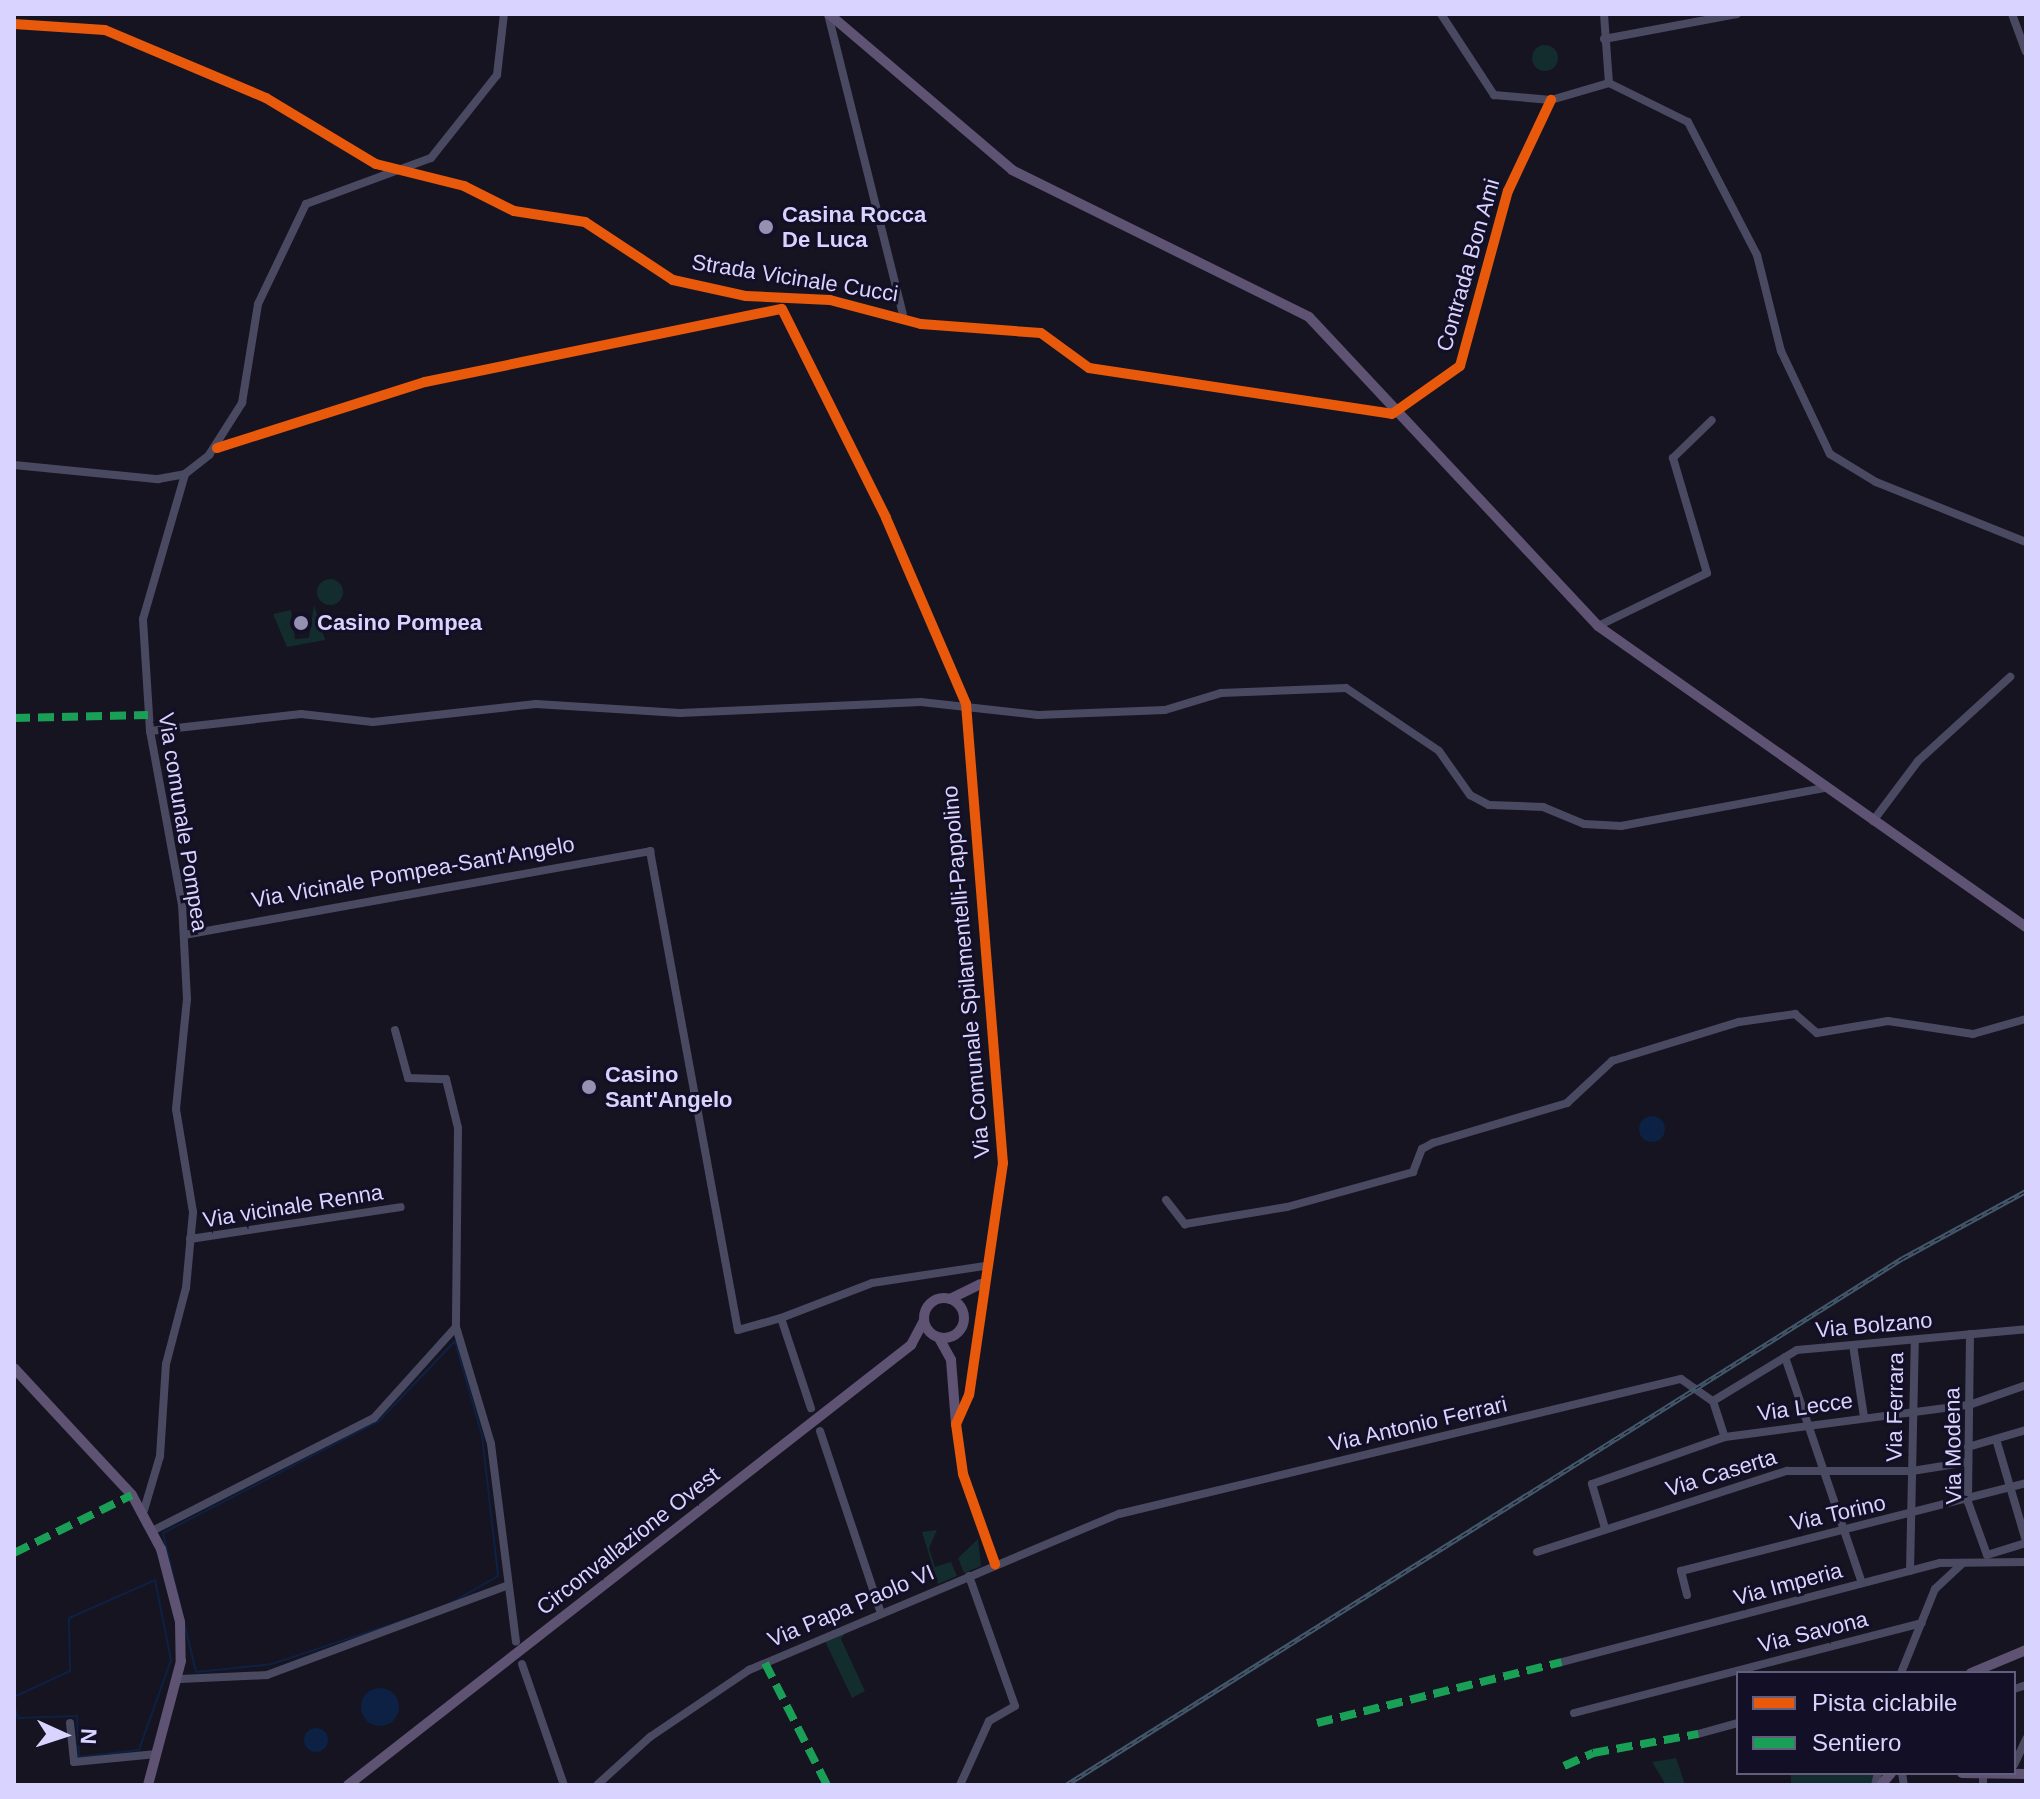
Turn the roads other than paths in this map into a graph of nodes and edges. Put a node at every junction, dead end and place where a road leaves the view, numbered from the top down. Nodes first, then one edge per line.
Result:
1 (504, 14) edge
2 (828, 14) edge
3 (1441, 14) edge
4 (1604, 14) edge
5 (1737, 14) edge
6 (2012, 14) edge
7 (14, 24) edge
8 (1604, 39) junction
9 (2026, 52) edge
10 (1609, 83) junction
11 (1551, 100) junction
12 (392, 170) junction
13 (903, 314) junction
14 (1392, 414) junction
15 (1712, 420) dead end
16 (217, 448) junction
17 (14, 465) edge
18 (185, 474) junction
19 (2026, 542) edge
20 (1598, 626) junction
21 (2010, 677) dead end
22 (966, 704) junction
23 (150, 731) junction
24 (1825, 788) junction
25 (1873, 821) junction
26 (2026, 927) edge
27 (184, 935) junction
28 (2026, 1019) edge
29 (395, 1030) dead end
30 (1166, 1200) dead end
31 (401, 1207) dead end
32 (190, 1239) junction
33 (984, 1266) junction
34 (981, 1284) junction
35 (969, 1289) junction
36 (950, 1299) junction
37 (961, 1307) junction
38 (781, 1318) junction
39 (924, 1321) junction
40 (456, 1327) junction
41 (2026, 1329) edge
42 (1970, 1334) junction
43 (936, 1336) junction
44 (954, 1336) junction
45 (1915, 1340) junction
46 (911, 1345) junction
47 (1853, 1345) junction
48 (1785, 1357) junction
49 (951, 1360) junction
50 (14, 1368) edge
51 (2026, 1385) edge
52 (1713, 1401) junction
53 (1969, 1405) junction
54 (811, 1408) dead end
55 (1913, 1411) junction
56 (1864, 1417) junction
57 (956, 1424) junction
58 (1808, 1425) junction
59 (2026, 1430) edge
60 (820, 1431) dead end
61 (1725, 1437) junction
62 (1996, 1439) junction
63 (1968, 1447) junction
64 (1968, 1462) junction
65 (1824, 1471) junction
66 (1912, 1471) junction
67 (2026, 1483) edge
68 (2010, 1489) junction
69 (1968, 1502) junction
70 (1146, 1507) joint
71 (144, 1510) junction
72 (1911, 1515) junction
73 (1605, 1528) junction
74 (154, 1530) junction
75 (1844, 1530) junction
76 (2026, 1542) edge
77 (1537, 1552) dead end
78 (2026, 1562) edge
79 (1963, 1563) junction
80 (995, 1564) junction
81 (1910, 1571) junction
82 (969, 1576) junction
83 (1862, 1583) junction
84 (506, 1586) junction
85 (1687, 1595) dead end
86 (881, 1613) junction
87 (1922, 1623) junction
88 (516, 1641) dead end
89 (2026, 1650) edge
90 (1562, 1662) dead end
91 (522, 1664) dead end
92 (1736, 1671) edge
93 (1736, 1671) edge
94 (1902, 1671) edge
95 (1976, 1671) edge
96 (180, 1679) junction
97 (1574, 1713) dead end
98 (70, 1723) dead end
99 (1736, 1724) edge
100 (1698, 1734) dead end
101 (2026, 1739) edge
102 (157, 1754) junction
103 (2016, 1763) edge
104 (148, 1785) edge
105 (348, 1785) edge
106 (564, 1785) edge
107 (597, 1785) edge
108 (960, 1785) edge

1 - 12 street
2 - 13 street
2 - 14 main road
3 - 11 street
4 - 8 street
5 - 8 street
6 - 9 street
7 - 12 street, Strada Vicinale Cucci
8 - 10 street
10 - 11 street
10 - 19 street
11 - 14 street, Contrada Bon Ami
12 - 13 street, Strada Vicinale Cucci
12 - 16 street
13 - 14 street, Strada Vicinale Cucci
14 - 20 main road
15 - 20 street
16 - 18 street
16 - 22 street
17 - 18 street
18 - 23 street, Via comunale Pompea
20 - 24 main road
21 - 25 street
22 - 23 street
22 - 24 street
22 - 33 street, Via Comunale Spilamentelli-Pappolino
23 - 27 street, Via comunale Pompea
24 - 25 main road
25 - 26 main road
27 - 32 street, Via comunale Pompea
27 - 38 street, Via Vicinale Pompea-Sant'Angelo
28 - 30 street
29 - 40 street
31 - 32 street, Via vicinale Renna
32 - 71 street, Via comunale Pompea
33 - 34 street, Via Comunale Spilamentelli-Pappolino
33 - 38 street
34 - 35 main road
34 - 57 street
35 - 36 main road
35 - 37 main road
36 - 37 main road
36 - 39 main road
37 - 44 main road
38 - 54 street
39 - 43 main road
39 - 46 main road, Circonvallazione Ovest
40 - 74 street
40 - 84 street
41 - 42 street, Via Bolzano
42 - 45 street, Via Bolzano
42 - 53 street, Via Modena
43 - 44 main road
43 - 46 main road
43 - 49 main road
44 - 49 main road
45 - 47 street, Via Bolzano
45 - 55 street, Via Ferrara
46 - 105 main road, Circonvallazione Ovest
47 - 48 street, Via Bolzano
47 - 56 street
48 - 52 street, Via Bolzano
48 - 58 street
49 - 57 main road
50 - 71 main road
51 - 53 street, Via Lecce
52 - 61 street
52 - 70 street, Via Antonio Ferrari
53 - 55 street, Via Lecce
53 - 63 street, Via Modena
55 - 56 street, Via Lecce
55 - 66 street, Via Ferrara
56 - 58 street, Via Lecce
57 - 80 street
58 - 61 street, Via Lecce
58 - 65 street
59 - 62 street
60 - 86 street
61 - 73 street, Via Lecce
62 - 63 street
62 - 68 street
63 - 64 street, Via Modena
64 - 66 street, Via Caserta
64 - 69 street, Via Modena
65 - 66 street, Via Caserta
65 - 73 street, Via Caserta
65 - 75 street
66 - 72 street, Via Ferrara
67 - 68 street, Via Torino
68 - 69 street, Via Torino
68 - 76 street
69 - 72 street, Via Torino
69 - 76 street, Via Modena
70 - 80 street, Via Papa Paolo VI
71 - 74 main road
72 - 75 street, Via Torino
72 - 81 street, Via Ferrara
73 - 77 street, Via Caserta
74 - 96 main road
75 - 83 street
75 - 85 street, Via Torino
78 - 79 street, Via Imperia
79 - 81 street, Via Imperia
79 - 87 street
80 - 82 street, Via Papa Paolo VI
81 - 83 street, Via Imperia
82 - 86 street, Via Papa Paolo VI
82 - 108 street
83 - 90 street, Via Imperia
84 - 88 street
84 - 96 street
86 - 107 street, Via Papa Paolo VI
87 - 92 street, Via Savona
87 - 94 street
89 - 95 main road
91 - 106 street
93 - 97 street, Via Savona
96 - 102 main road
98 - 102 street
99 - 100 street
101 - 103 street
102 - 104 main road

